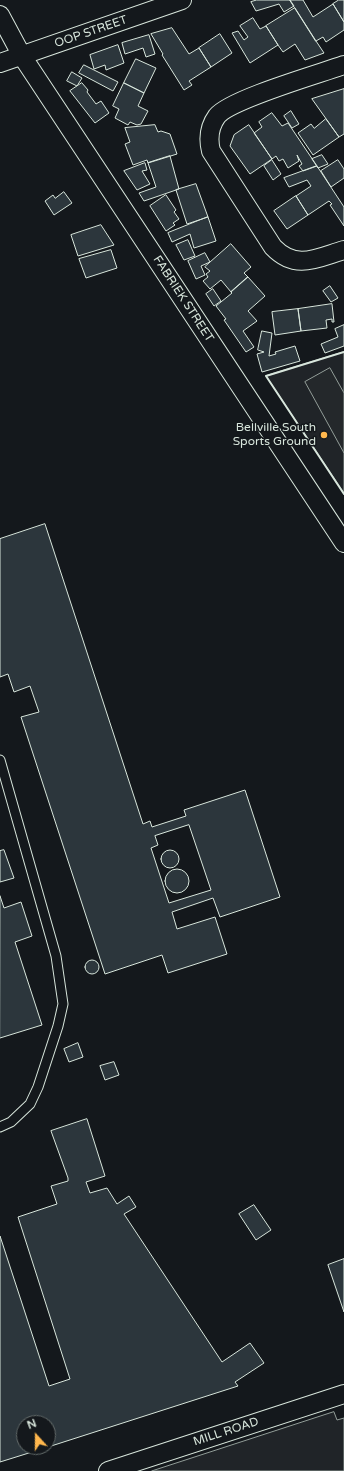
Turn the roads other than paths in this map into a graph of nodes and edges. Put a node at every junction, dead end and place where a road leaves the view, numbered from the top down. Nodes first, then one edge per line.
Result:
1 (182, 0) edge
2 (0, 15) edge
3 (22, 56) junction
4 (0, 63) edge
5 (344, 65) edge
6 (344, 250) edge
7 (344, 543) edge
8 (0, 760) edge
9 (0, 1127) edge
10 (344, 1394) edge
11 (108, 1471) edge

1 - 3 street, OOP STREET
2 - 3 street, FABRIEK STREET
3 - 4 street, OOP STREET
3 - 7 street, FABRIEK STREET
5 - 6 street
8 - 9 lane
10 - 11 street, MILL ROAD

